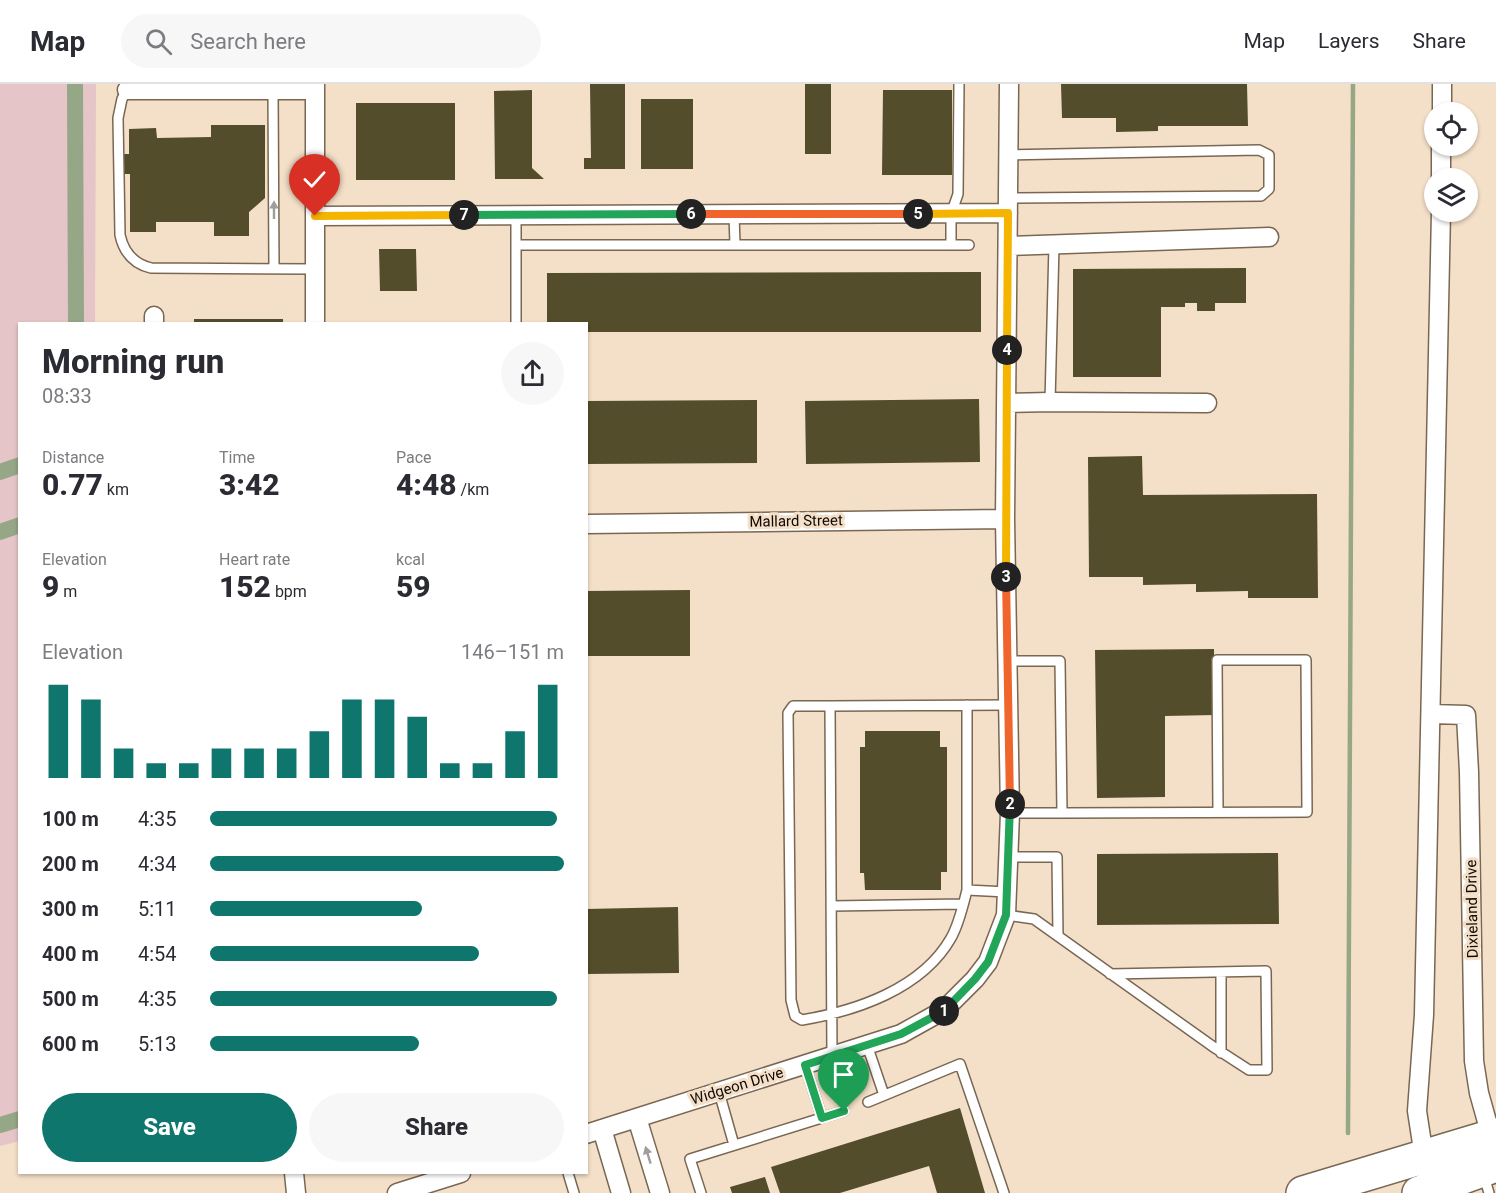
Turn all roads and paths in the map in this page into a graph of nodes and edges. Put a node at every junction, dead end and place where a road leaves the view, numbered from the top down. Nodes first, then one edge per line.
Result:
1 (959, 84) edge
2 (1009, 84) edge
3 (1442, 84) edge
4 (315, 87) edge
5 (127, 90) joint
6 (273, 90) junction
7 (1442, 102) edge
8 (1008, 155) junction
9 (1008, 206) junction
10 (734, 214) junction
11 (951, 214) junction
12 (516, 215) junction
13 (315, 216) junction
14 (1441, 222) edge
15 (1269, 237) dead end
16 (516, 244) junction
17 (1054, 244) junction
18 (735, 245) junction
19 (951, 245) junction
20 (969, 245) dead end
21 (1008, 246) junction
22 (274, 269) junction
23 (315, 269) junction
24 (315, 322) edge
25 (516, 322) edge
26 (1050, 402) junction
27 (1006, 403) junction
28 (1207, 403) dead end
29 (1005, 519) junction
30 (588, 524) edge
31 (1007, 661) junction
32 (967, 705) junction
33 (1008, 705) junction
34 (830, 706) junction
35 (1431, 714) junction
36 (1218, 812) junction
37 (1010, 813) junction
38 (1062, 813) junction
39 (1008, 857) junction
40 (967, 890) junction
41 (1007, 892) junction
42 (963, 904) junction
43 (831, 906) junction
44 (1006, 915) junction
45 (1058, 936) junction
46 (1221, 972) junction
47 (1110, 974) junction
48 (832, 1015) junction
49 (867, 1045) junction
50 (1221, 1053) junction
51 (832, 1057) junction
52 (805, 1065) junction
53 (719, 1092) junction
54 (884, 1095) junction
55 (868, 1102) dead end
56 (844, 1111) dead end
57 (637, 1118) junction
58 (822, 1118) junction
59 (594, 1131) edge
60 (734, 1145) junction
61 (1424, 1158) junction
62 (1491, 1160) edge
63 (294, 1174) edge
64 (458, 1174) edge
65 (568, 1174) edge
66 (1424, 1191) edge
67 (296, 1193) edge
68 (397, 1193) edge
69 (574, 1193) edge
70 (621, 1193) edge
71 (660, 1193) edge
72 (701, 1193) edge
73 (1004, 1193) edge
74 (1303, 1193) edge

1 - 11 lane
2 - 8 street, Widgeon Drive
3 - 7 street
4 - 6 street
4 - 13 street
5 - 6 street
5 - 22 lane
22 -> 6 lane
8 - 9 street, Widgeon Drive
8 - 9 lane
9 - 11 street
9 - 21 street, Widgeon Drive
10 - 11 street
10 - 12 street
10 - 18 lane
11 - 19 lane
12 - 13 street
12 - 16 lane
13 - 23 street
14 - 35 street
15 - 17 street
16 - 18 lane
16 - 25 lane
17 - 21 street
17 - 26 lane
18 - 19 lane
19 - 20 lane
21 - 27 street, Widgeon Drive
22 - 23 lane
23 - 24 street
26 - 27 street
26 - 28 street
27 - 29 street, Widgeon Drive
29 - 30 street, Mallard Street
29 - 31 street, Widgeon Drive
31 - 33 street, Widgeon Drive
31 - 38 lane
32 - 33 lane
32 - 34 lane
32 - 40 lane
33 - 37 street, Widgeon Drive
34 - 43 lane
34 - 48 lane
35 - 61 street
35 - 62 street, Dixieland Drive
36 - 36 lane
36 - 38 lane
37 - 38 lane
37 - 39 street, Widgeon Drive
39 - 41 street, Widgeon Drive
39 - 45 lane
40 - 41 lane
40 - 42 lane
41 - 44 street, Widgeon Drive
42 - 43 lane
42 - 48 lane
43 - 48 lane
44 - 45 lane
44 - 49 street, Widgeon Drive
45 - 47 lane
46 - 47 lane
46 - 50 lane
46 - 50 lane
47 - 50 lane
48 - 51 lane
49 - 51 street, Widgeon Drive
49 - 54 lane
51 - 52 street, Widgeon Drive
52 - 53 street, Widgeon Drive
52 - 58 lane
53 - 57 street, Widgeon Drive
53 - 60 lane
54 - 55 lane
54 - 73 lane
56 - 58 lane
57 - 59 street, Widgeon Drive
71 -> 57 street
58 - 60 lane
59 - 70 street
60 - 72 lane
61 - 62 highway
61 - 66 street
61 - 74 highway
62 - 66 highway
63 - 67 street
64 - 68 street
65 - 69 lane

